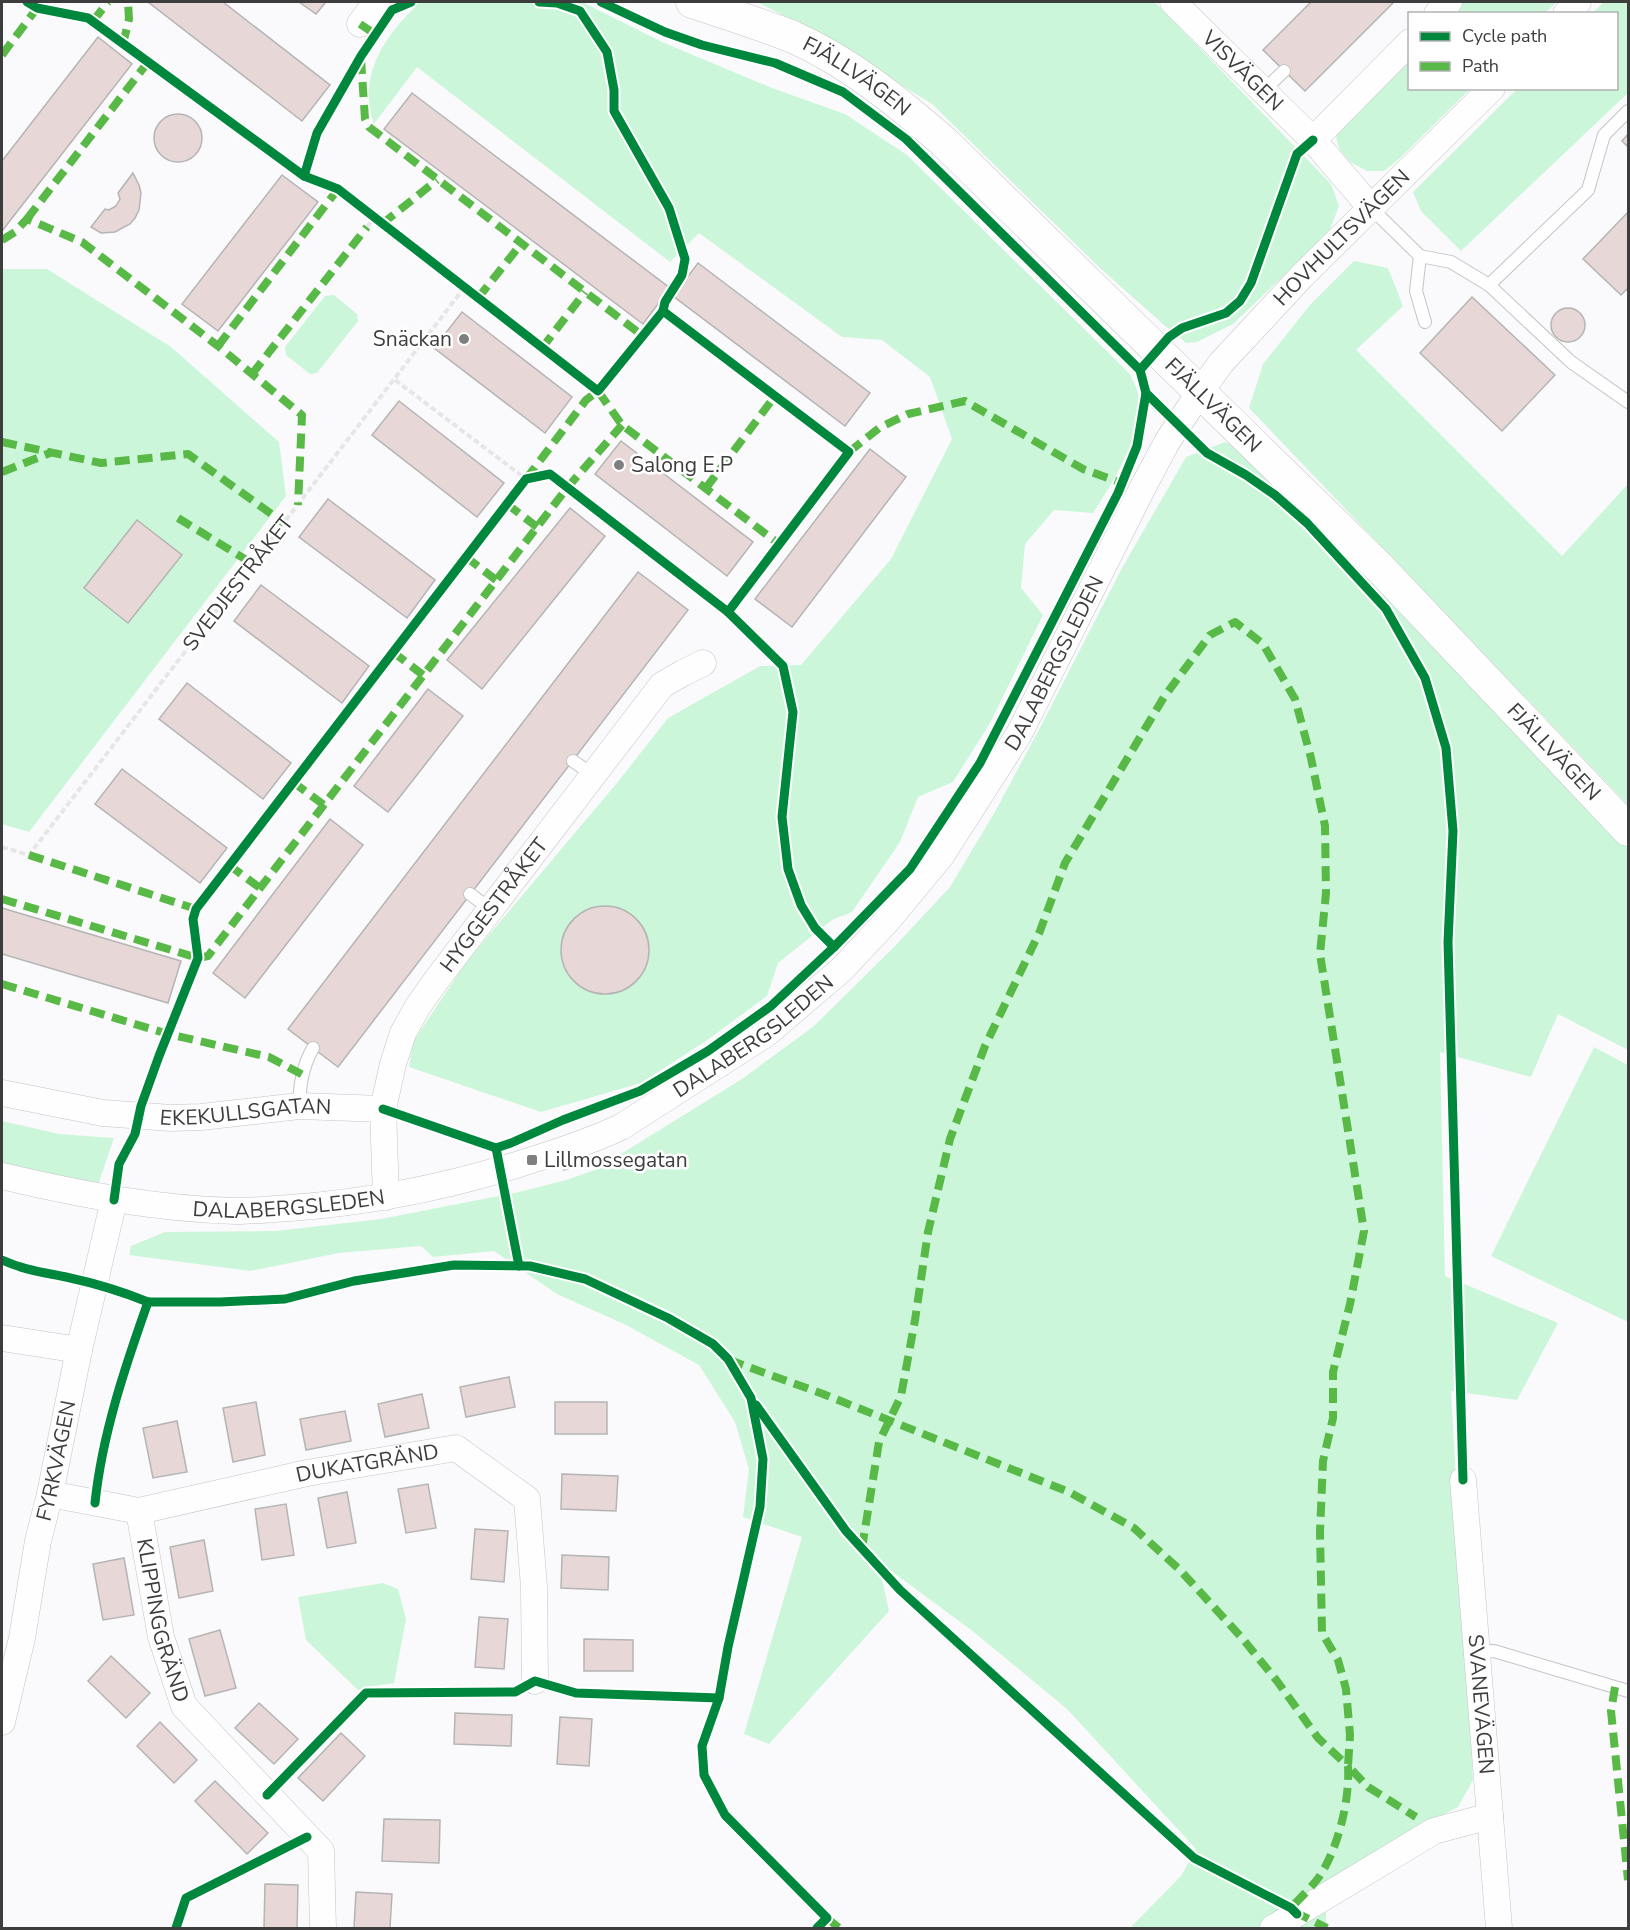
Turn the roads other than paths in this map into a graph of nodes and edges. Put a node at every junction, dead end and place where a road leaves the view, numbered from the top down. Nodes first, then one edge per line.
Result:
1 (376, 2) edge
2 (692, 2) edge
3 (1173, 2) edge
4 (360, 24) dead end
5 (1408, 44) edge
6 (1284, 71) dead end
7 (1490, 90) edge
8 (1263, 91) junction
9 (1629, 111) edge
10 (1313, 140) junction
11 (1372, 209) junction
12 (1420, 256) junction
13 (1489, 285) junction
14 (1425, 322) dead end
15 (1199, 393) junction
16 (1629, 402) edge
17 (703, 663) dead end
18 (1629, 830) edge
19 (313, 1048) dead end
20 (2, 1093) edge
21 (299, 1106) junction
22 (383, 1109) junction
23 (2, 1176) edge
24 (386, 1197) junction
25 (114, 1200) junction
26 (2, 1338) edge
27 (79, 1350) junction
28 (1462, 1480) dead end
29 (50, 1494) junction
30 (139, 1511) junction
31 (1476, 1652) junction
32 (535, 1681) dead end
33 (1629, 1691) edge
34 (2, 1722) edge
35 (1490, 1816) junction
36 (323, 1929) edge
37 (1273, 1929) edge
38 (1499, 1929) edge

1 - 4 street
2 - 15 street, FJÄLLVÄGEN
3 - 8 street, VISVÄGEN
5 - 10 street
6 - 8 lane
7 - 11 street, HOVHULTSVÄGEN
8 - 10 street, VISVÄGEN
9 - 13 lane
10 - 11 street, VISVÄGEN
11 - 12 lane
11 - 15 street, HOVHULTSVÄGEN
12 - 13 lane
12 - 14 lane
13 - 16 lane
15 - 18 street, FJÄLLVÄGEN
15 - 24 street, DALABERGSLEDEN
17 - 22 street, HYGGESTRÅKET
19 - 21 lane
20 - 21 street, EKEKULLSGATAN
21 - 22 street, EKEKULLSGATAN
22 - 24 street, HYGGESTRÅKET
23 - 25 street, DALABERGSLEDEN
24 - 25 street, DALABERGSLEDEN
25 - 27 street, FYRKVÄGEN
26 - 27 street
27 - 29 street, FYRKVÄGEN
28 - 31 street, SVANEVÄGEN
29 - 30 street, DUKATGRÄND
29 - 34 street, FYRKVÄGEN
30 - 32 street, DUKATGRÄND
30 - 36 street, KLIPPINGGRÄND
31 - 33 lane
31 - 35 street, SVANEVÄGEN
35 - 37 street
35 - 38 street, SVANEVÄGEN

